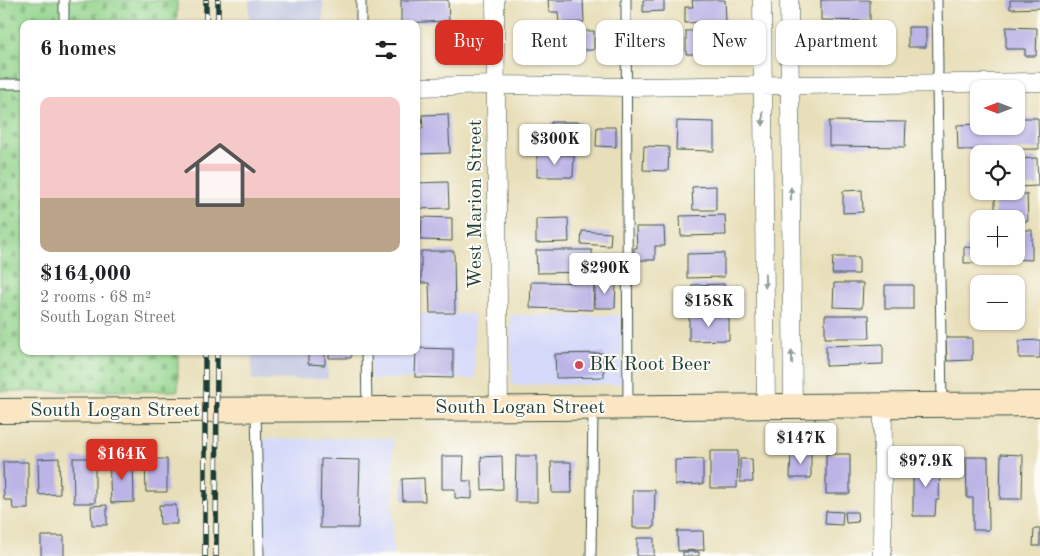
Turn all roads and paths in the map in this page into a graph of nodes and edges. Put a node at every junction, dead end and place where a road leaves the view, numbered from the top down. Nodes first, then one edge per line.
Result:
1 (64, 0) edge
2 (361, 0) edge
3 (495, 0) edge
4 (626, 0) edge
5 (762, 0) edge
6 (789, 0) edge
7 (937, 0) edge
8 (64, 20) edge
9 (361, 20) edge
10 (1040, 82) edge
11 (936, 83) junction
12 (0, 84) edge
13 (20, 84) edge
14 (790, 84) junction
15 (763, 85) junction
16 (496, 86) junction
17 (420, 87) edge
18 (626, 87) junction
19 (366, 355) edge
20 (1040, 404) edge
21 (883, 405) junction
22 (942, 405) junction
23 (766, 406) junction
24 (793, 406) junction
25 (593, 407) junction
26 (628, 407) junction
27 (499, 408) junction
28 (366, 409) junction
29 (256, 410) junction
30 (0, 411) edge
31 (259, 556) edge
32 (591, 556) edge
33 (882, 556) edge

1 - 8 lane
2 - 9 lane
3 - 16 street, West Marion Street
4 - 18 lane
5 - 15 street
6 - 14 street
7 - 11 lane
10 - 11 street
11 - 14 street
11 - 22 lane
12 - 13 lane
14 - 15 street
24 -> 14 street
15 - 18 street
15 -> 23 street
16 - 17 street
16 - 18 street
16 - 27 street, West Marion Street
18 - 26 lane
19 - 28 lane
20 - 22 street, South Logan Street
21 - 22 street, South Logan Street
21 - 24 street, South Logan Street
21 - 33 street
23 - 24 street, South Logan Street
23 - 26 street, South Logan Street
25 - 26 street, South Logan Street
25 - 27 street, South Logan Street
25 - 32 lane
27 - 28 street, South Logan Street
28 - 29 street, South Logan Street
29 - 30 street, South Logan Street
29 - 31 lane

